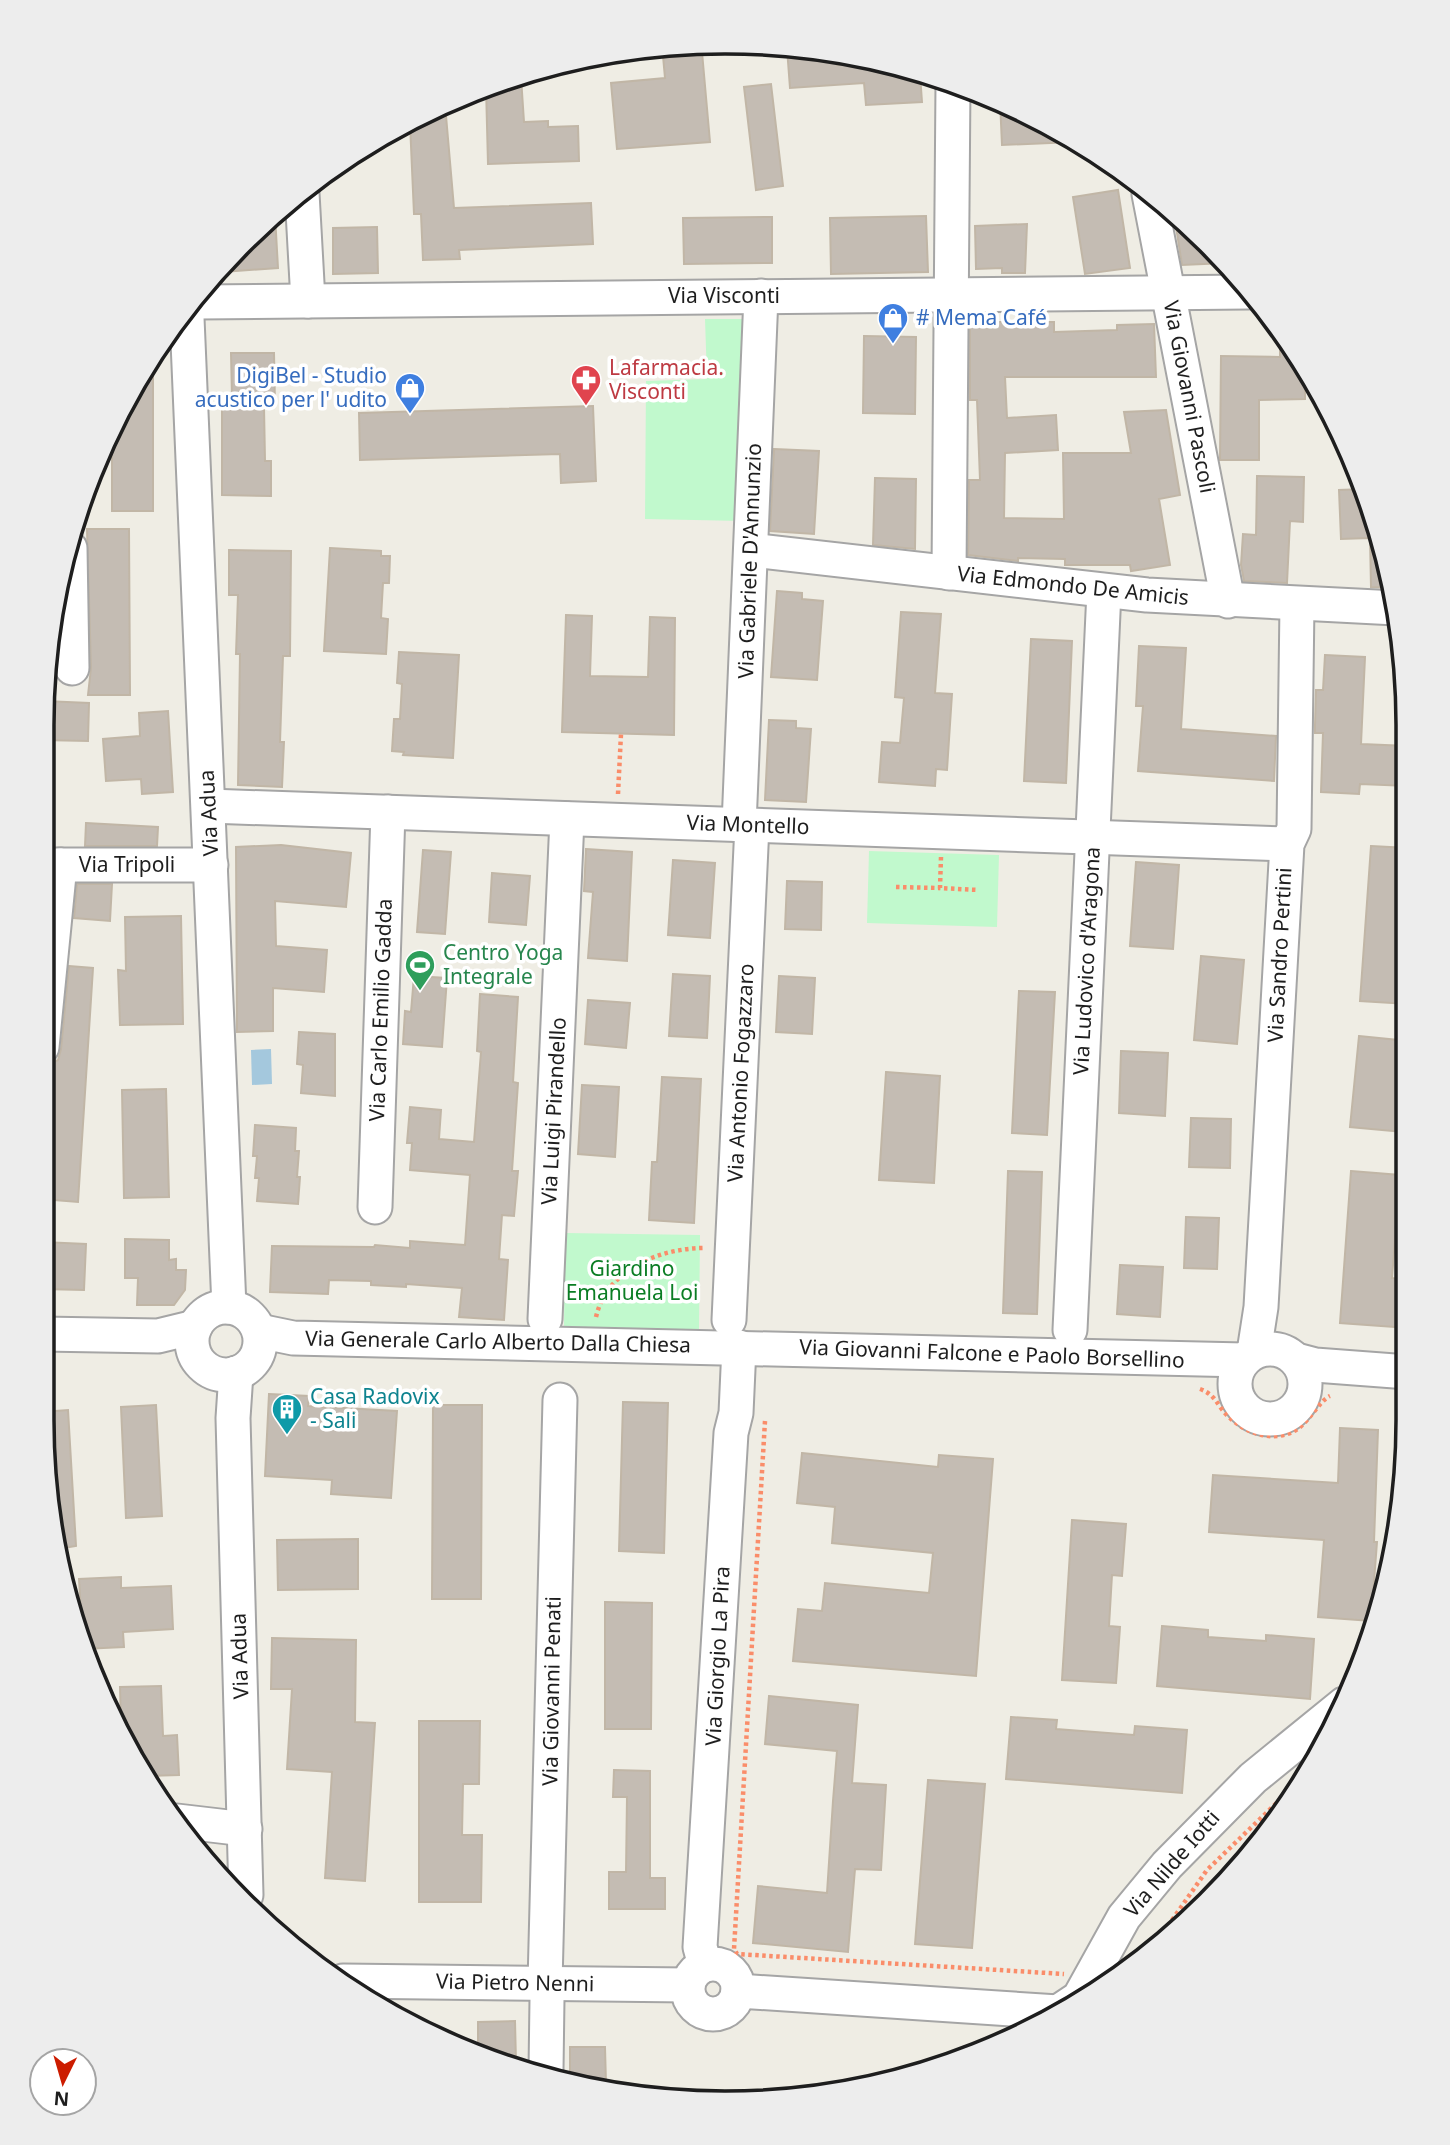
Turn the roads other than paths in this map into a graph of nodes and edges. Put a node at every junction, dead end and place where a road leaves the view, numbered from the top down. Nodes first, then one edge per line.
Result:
1 (953, 94) edge
2 (303, 205) edge
3 (1152, 208) edge
4 (1237, 292) edge
5 (1168, 293) junction
6 (951, 295) junction
7 (761, 296) junction
8 (308, 301) junction
9 (205, 302) edge
10 (187, 325) edge
11 (751, 550) junction
12 (949, 573) junction
13 (71, 579) edge
14 (1104, 591) junction
15 (1228, 601) junction
16 (1297, 604) junction
17 (1385, 608) edge
18 (72, 668) dead end
19 (209, 806) junction
20 (388, 813) junction
21 (567, 819) junction
22 (746, 825) junction
23 (1092, 838) junction
24 (1287, 844) junction
25 (211, 864) junction
26 (54, 865) edge
27 (375, 1207) dead end
28 (545, 1319) dead end
29 (1070, 1330) dead end
30 (54, 1334) edge
31 (54, 1343) edge
32 (736, 1344) junction
33 (226, 1351) junction
34 (1261, 1361) junction
35 (1396, 1371) edge
36 (1396, 1383) edge
37 (1303, 1396) junction
38 (560, 1400) dead end
39 (1326, 1718) edge
40 (189, 1822) edge
41 (245, 1829) junction
42 (246, 1889) edge
43 (696, 1975) junction
44 (358, 1982) edge
45 (1087, 1985) edge
46 (546, 1991) junction
47 (1041, 2011) edge
48 (546, 2066) edge

1 - 6 street
2 - 8 street
3 - 5 street, Via Giovanni Pascoli
4 - 5 street, Via Visconti
5 - 6 street, Via Visconti
5 - 15 street, Via Giovanni Pascoli
6 - 7 street, Via Visconti
6 - 12 street
7 - 8 street, Via Visconti
7 - 11 street, Via Gabriele D'Annunzio
8 - 9 street, Via Visconti
10 - 19 street, Via Adua
11 - 12 street, Via Edmondo De Amicis
11 - 22 street, Via Gabriele D'Annunzio
12 - 14 street, Via Edmondo De Amicis
13 - 18 street
14 - 15 street, Via Edmondo De Amicis
14 - 23 street, Via Ludovico d'Aragona
15 - 16 street, Via Edmondo De Amicis
16 - 17 street, Via Edmondo De Amicis
16 - 24 street, Via Sandro Pertini
19 - 20 street, Via Montello
19 - 25 street, Via Adua
20 - 21 street, Via Montello
20 - 27 street, Via Carlo Emilio Gadda
21 - 22 street, Via Montello
21 - 28 street, Via Luigi Pirandello
22 - 23 street, Via Montello
22 - 32 street, Via Antonio Fogazzaro
23 - 24 street, Via Montello
23 - 29 street, Via Ludovico d'Aragona
24 - 34 street, Via Sandro Pertini
25 - 26 street, Via Tripoli
25 - 33 street, Via Adua
30 - 33 street, Via Generale Carlo Alberto Dalla Chiesa
31 - 33 street, Via Generale Carlo Alberto Dalla Chiesa
32 - 33 street, Via Generale Carlo Alberto Dalla Chiesa
32 - 34 street, Via Giovanni Falcone e Paolo Borsellino
32 - 43 street, Via Giorgio La Pira
33 - 41 street, Via Adua
34 - 35 street, Via Giovanni Falcone e Paolo Borsellino
34 - 37 street
34 - 37 street
36 - 37 street
38 - 46 street, Via Giovanni Penati
39 - 45 street, Via Nilde Iotti
40 - 41 street
41 - 42 street, Via Adua
43 - 46 street, Via Pietro Nenni
43 - 47 street, Via Nilde Iotti
44 - 46 street, Via Pietro Nenni
46 - 48 street, Via Giovanni Penati

